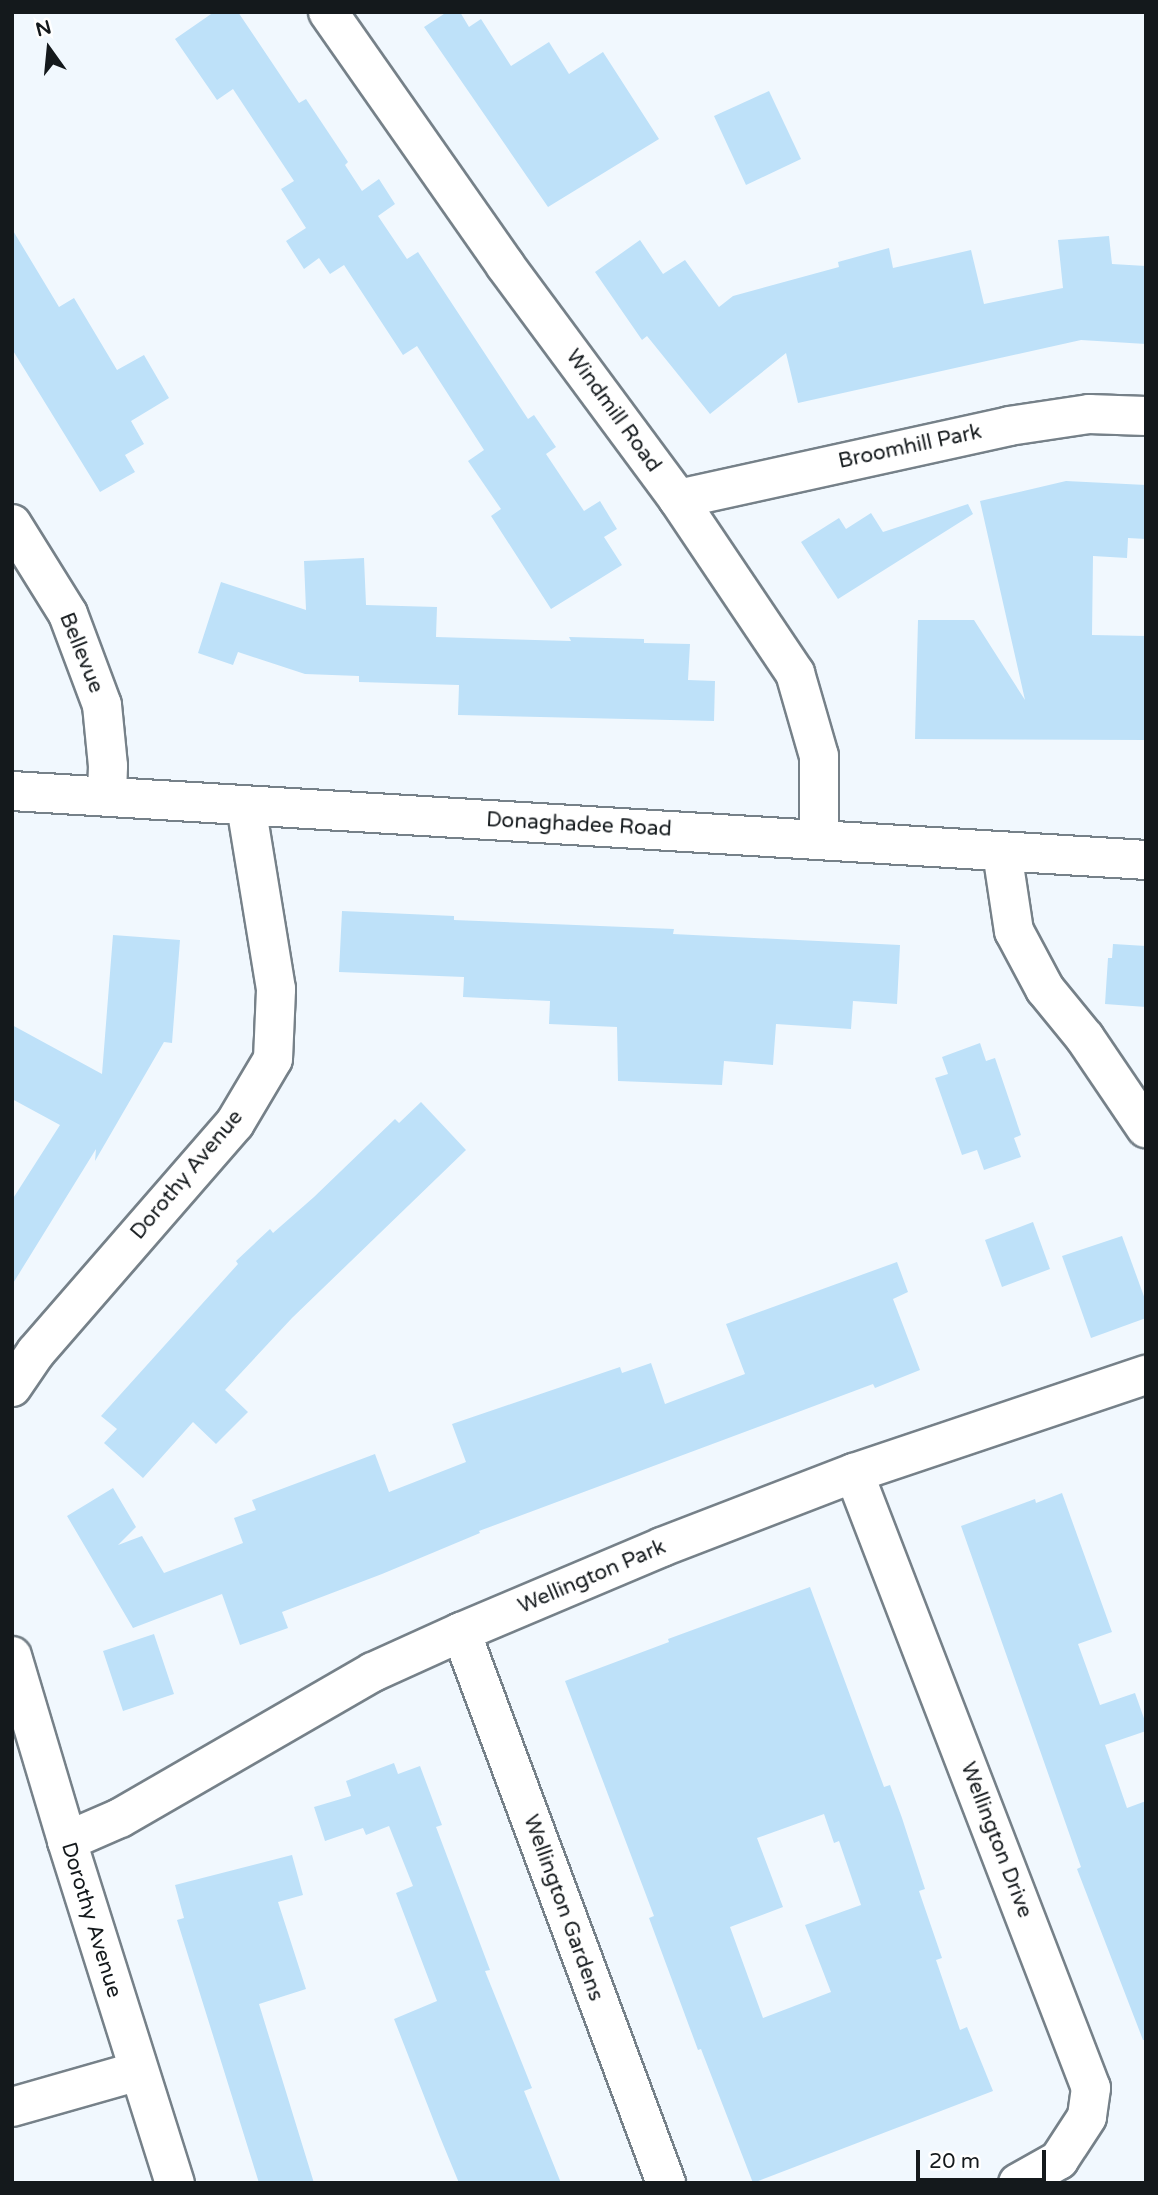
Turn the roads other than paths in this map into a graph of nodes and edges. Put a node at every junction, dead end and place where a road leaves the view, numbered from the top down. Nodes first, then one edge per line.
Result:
1 (328, 12) edge
2 (1146, 416) edge
3 (678, 499) junction
4 (12, 524) edge
5 (12, 790) edge
6 (107, 796) junction
7 (246, 805) junction
8 (819, 840) junction
9 (1002, 852) junction
10 (1146, 860) edge
11 (1146, 1128) edge
12 (1146, 1376) edge
13 (12, 1387) edge
14 (854, 1474) junction
15 (461, 1632) junction
16 (13, 1661) edge
17 (67, 1841) junction
18 (138, 2071) junction
19 (12, 2107) edge
20 (175, 2183) edge
21 (666, 2183) edge
22 (1018, 2183) edge

1 - 3 street, Windmill Road
2 - 3 street, Broomhill Park
3 - 8 street, Windmill Road
4 - 6 street, Bellevue
5 - 6 street, Donaghadee Road
6 - 7 street, Donaghadee Road
7 - 8 street, Donaghadee Road
7 - 13 street, Dorothy Avenue
8 - 9 street, Donaghadee Road
9 - 10 street, Donaghadee Road
9 - 11 street
12 - 14 street, Wellington Park
14 - 15 street, Wellington Park
14 - 22 street, Wellington Drive
15 - 17 street, Wellington Park
15 - 21 street, Wellington Gardens
16 - 17 street, Dorothy Avenue
17 - 18 street, Dorothy Avenue
18 - 19 street
18 - 20 street, Dorothy Avenue

